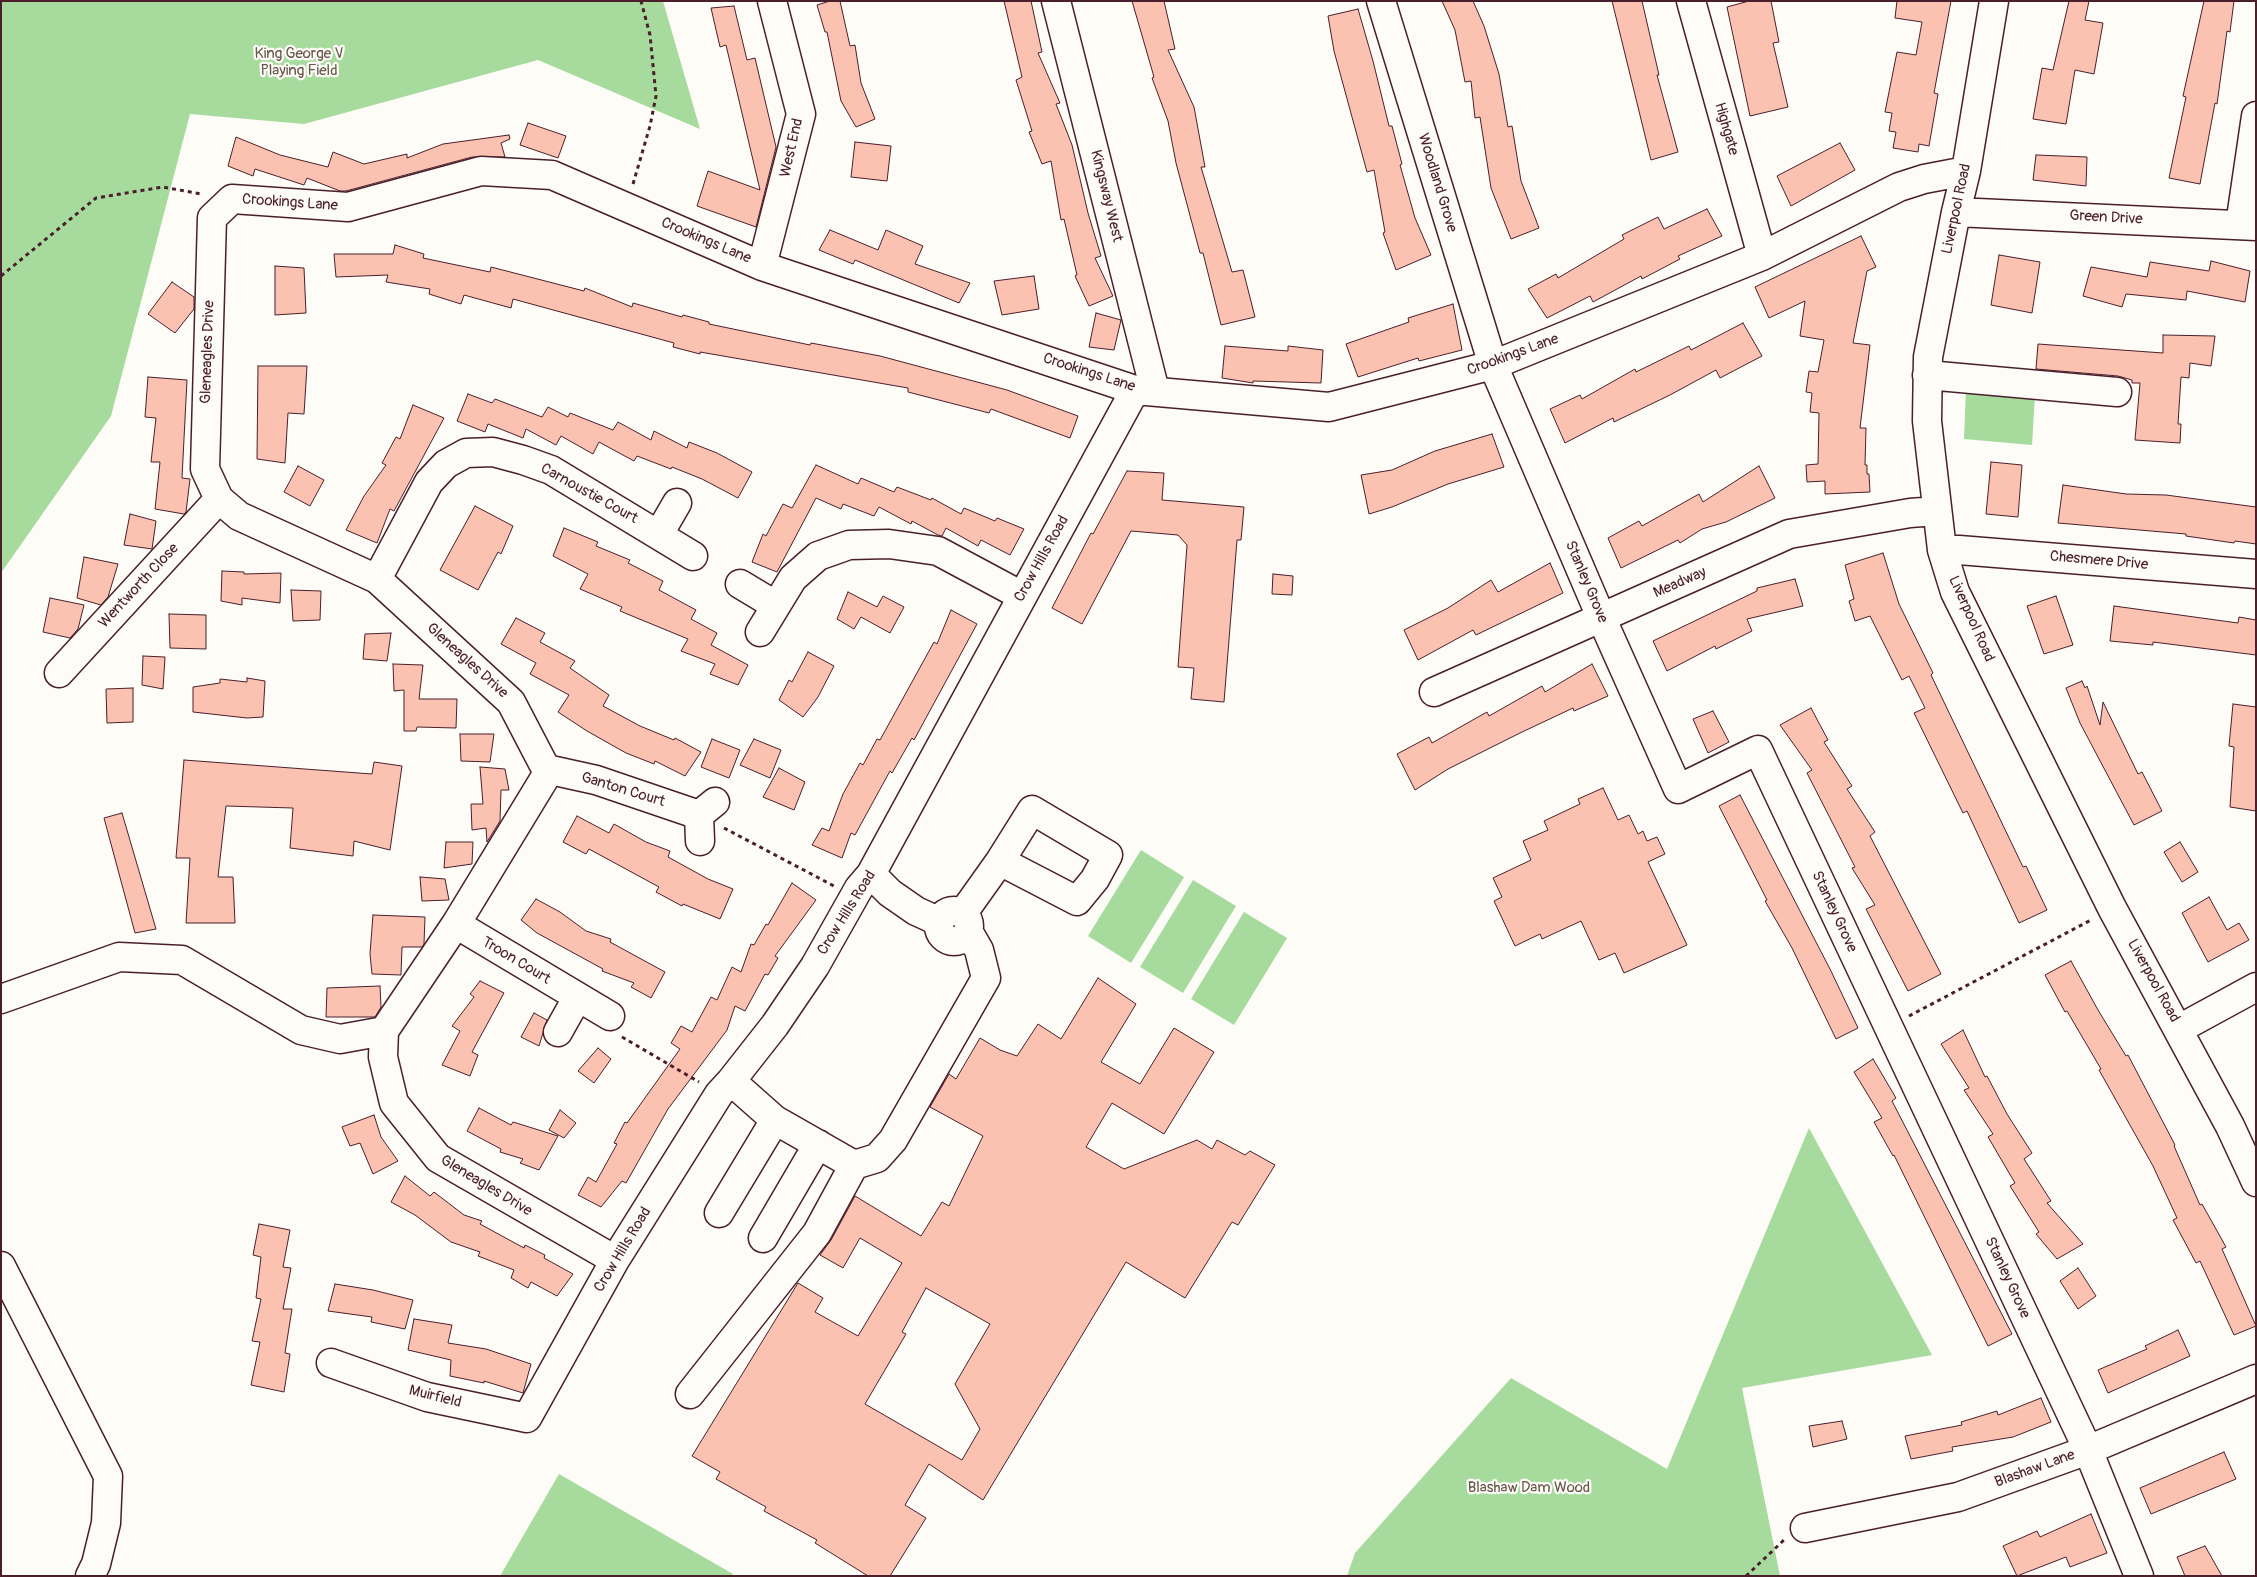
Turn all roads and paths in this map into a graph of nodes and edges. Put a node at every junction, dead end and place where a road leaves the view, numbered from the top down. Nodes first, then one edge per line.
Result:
1 (641, 1) edge
2 (772, 1) edge
3 (1056, 1) edge
4 (1381, 1) edge
5 (1691, 1) edge
6 (1994, 1) edge
7 (2256, 116) edge
8 (1966, 171) junction
9 (232, 198) junction
10 (626, 206) junction
11 (1956, 212) junction
12 (212, 218) joint
13 (2248, 225) edge
14 (1762, 256) junction
15 (762, 266) junction
16 (1, 276) edge
17 (1494, 365) junction
18 (1927, 375) junction
19 (1145, 390) junction
20 (2117, 392) dead end
21 (219, 499) junction
22 (677, 503) dead end
23 (1936, 511) junction
24 (659, 534) junction
25 (1942, 550) junction
26 (693, 556) dead end
27 (2256, 574) edge
28 (377, 579) junction
29 (740, 584) dead end
30 (1022, 596) junction
31 (776, 605) junction
32 (1601, 618) junction
33 (760, 632) dead end
34 (58, 672) dead end
35 (1434, 692) dead end
36 (546, 769) junction
37 (707, 808) junction
38 (700, 841) dead end
39 (1000, 861) dead end
40 (871, 874) junction
41 (854, 897) junction
42 (2112, 908) junction
43 (957, 922) junction
44 (456, 924) junction
45 (2256, 987) edge
46 (577, 998) junction
47 (1, 999) edge
48 (610, 1016) joint
49 (1888, 1027) junction
50 (2179, 1029) junction
51 (384, 1031) junction
52 (558, 1032) dead end
53 (725, 1087) junction
54 (775, 1120) junction
55 (818, 1144) junction
56 (854, 1165) junction
57 (2256, 1182) edge
58 (719, 1213) dead end
59 (763, 1238) dead end
60 (615, 1260) junction
61 (1, 1266) edge
62 (343, 1364) dead end
63 (2256, 1379) edge
64 (690, 1394) dead end
65 (527, 1418) joint
66 (2088, 1450) junction
67 (1805, 1528) joint
68 (90, 1576) edge
69 (1746, 1576) edge
70 (2140, 1576) edge

1 - 10 path
2 - 15 street, West End
3 - 19 street, Kingsway West
4 - 17 street, Woodland Grove
5 - 14 street, Highgate
6 - 8 street, Liverpool Road
7 - 13 street
8 - 11 street, Liverpool Road
8 - 14 street, Crookings Lane
9 - 10 street, Crookings Lane
9 - 12 street, Crookings Lane
9 - 16 path
10 - 15 street, Crookings Lane
11 - 13 street, Green Drive
11 - 18 street, Liverpool Road
12 - 21 street, Gleneagles Drive
14 - 17 street, Crookings Lane
15 - 19 street, Crookings Lane
17 - 19 street, Crookings Lane
17 - 32 street, Stanley Grove
18 - 20 street
18 - 23 street, Liverpool Road
19 - 30 street, Crow Hills Road
21 - 28 street, Gleneagles Drive
21 - 34 street, Wentworth Close
22 - 24 street
23 - 25 street, Liverpool Road
23 - 32 street, Meadway
24 - 26 street, Carnoustie Court
24 - 28 street, Carnoustie Court
25 - 27 street, Chesmere Drive
25 - 42 street, Liverpool Road
28 - 36 street, Gleneagles Drive
29 - 31 street
30 - 31 street
30 - 40 street, Crow Hills Road
31 - 33 street
32 - 35 street, Meadway
32 - 49 street, Stanley Grove
36 - 37 street, Ganton Court
36 - 44 street
37 - 38 street
37 - 41 path
39 - 43 street
40 - 41 street, Crow Hills Road
40 - 43 street
41 - 53 street, Crow Hills Road
42 - 49 path
42 - 50 street, Liverpool Road
43 - 56 street
44 - 46 street, Troon Court
44 - 51 street
45 - 50 street
46 - 48 street, Troon Court
46 - 52 street
47 - 51 street
48 - 53 path
49 - 66 street, Stanley Grove
50 - 57 street, Liverpool Road
51 - 60 street, Gleneagles Drive
53 - 54 street
53 - 60 street, Crow Hills Road
54 - 55 street
54 - 58 street
55 - 56 street
55 - 59 street
56 - 64 street
60 - 65 street, Crow Hills Road
61 - 68 street
62 - 65 street, Muirfield
63 - 66 street, Blashaw Lane
66 - 67 street, Blashaw Lane
66 - 70 street, Stanley Grove
67 - 69 path

